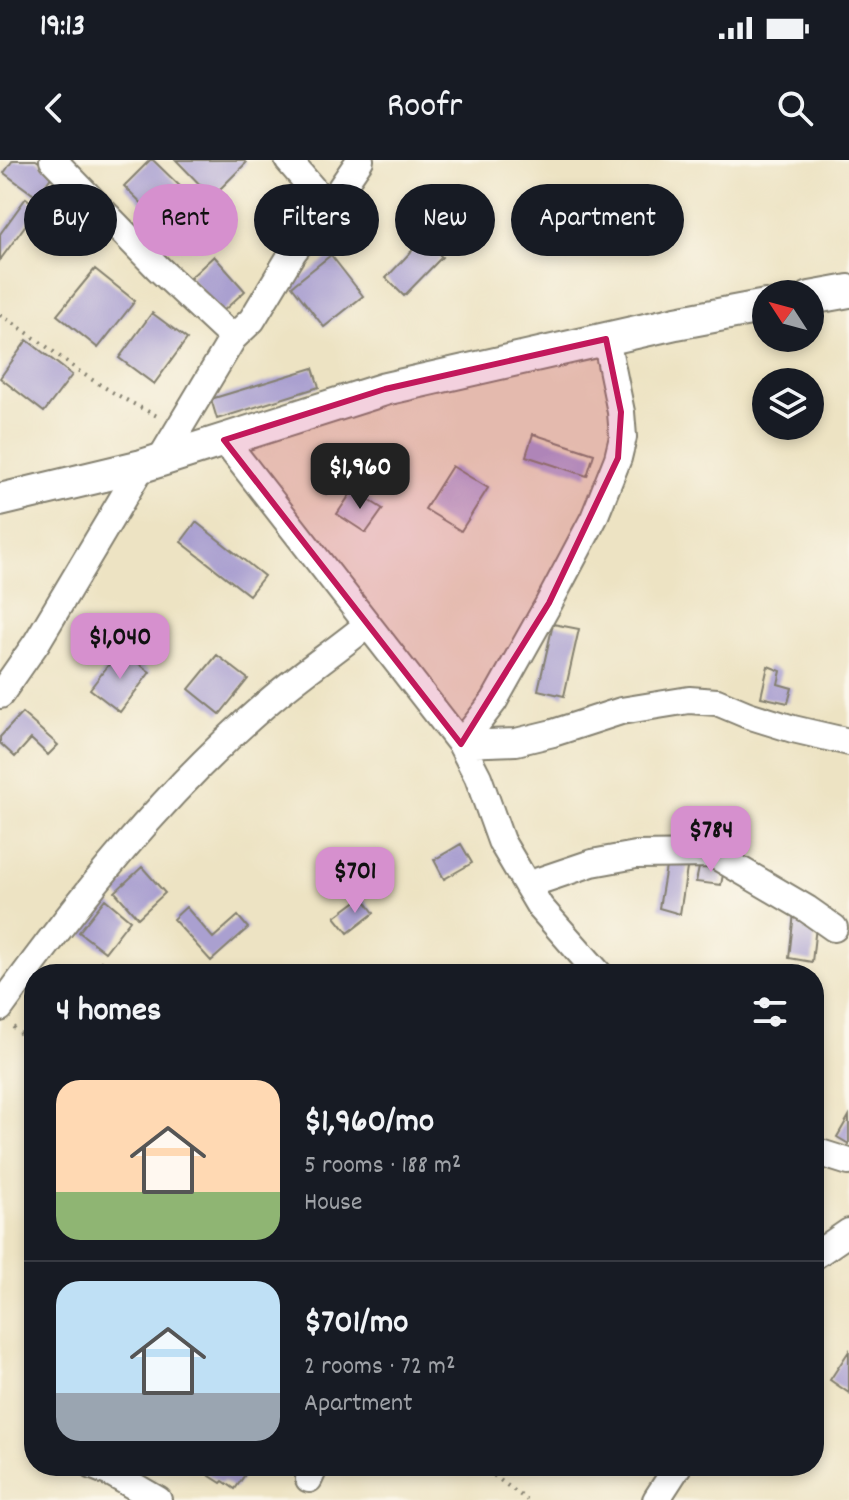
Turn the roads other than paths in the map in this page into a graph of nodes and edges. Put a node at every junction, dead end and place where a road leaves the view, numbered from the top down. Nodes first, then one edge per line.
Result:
1 (53, 160) edge
2 (288, 160) edge
3 (360, 160) edge
4 (308, 184) edge
5 (344, 184) edge
6 (291, 256) edge
7 (849, 291) edge
8 (824, 295) edge
9 (752, 309) edge
10 (233, 338) junction
11 (606, 339) junction
12 (224, 440) junction
13 (151, 463) junction
14 (0, 500) edge
15 (367, 625) junction
16 (0, 695) edge
17 (849, 742) edge
18 (461, 744) junction
19 (527, 885) junction
20 (834, 928) dead end
21 (37, 964) edge
22 (590, 964) edge
23 (24, 986) edge
24 (6, 1017) edge
25 (824, 1154) edge
26 (849, 1162) edge
27 (849, 1232) edge
28 (824, 1249) edge
29 (116, 1476) edge
30 (672, 1476) edge
31 (158, 1500) edge
32 (656, 1500) edge

1 - 10 street
2 - 4 street
3 - 5 street
6 - 10 street
7 - 8 street
9 - 11 street
10 - 13 street
11 - 12 street
11 - 18 street
12 - 13 street
12 - 15 street
13 - 14 street
13 - 16 street
15 - 18 street
15 - 21 street
17 - 18 street
18 - 19 street
19 - 20 street
19 - 22 street
23 - 24 street
25 - 26 street
27 - 28 street
29 - 31 street
30 - 32 street

